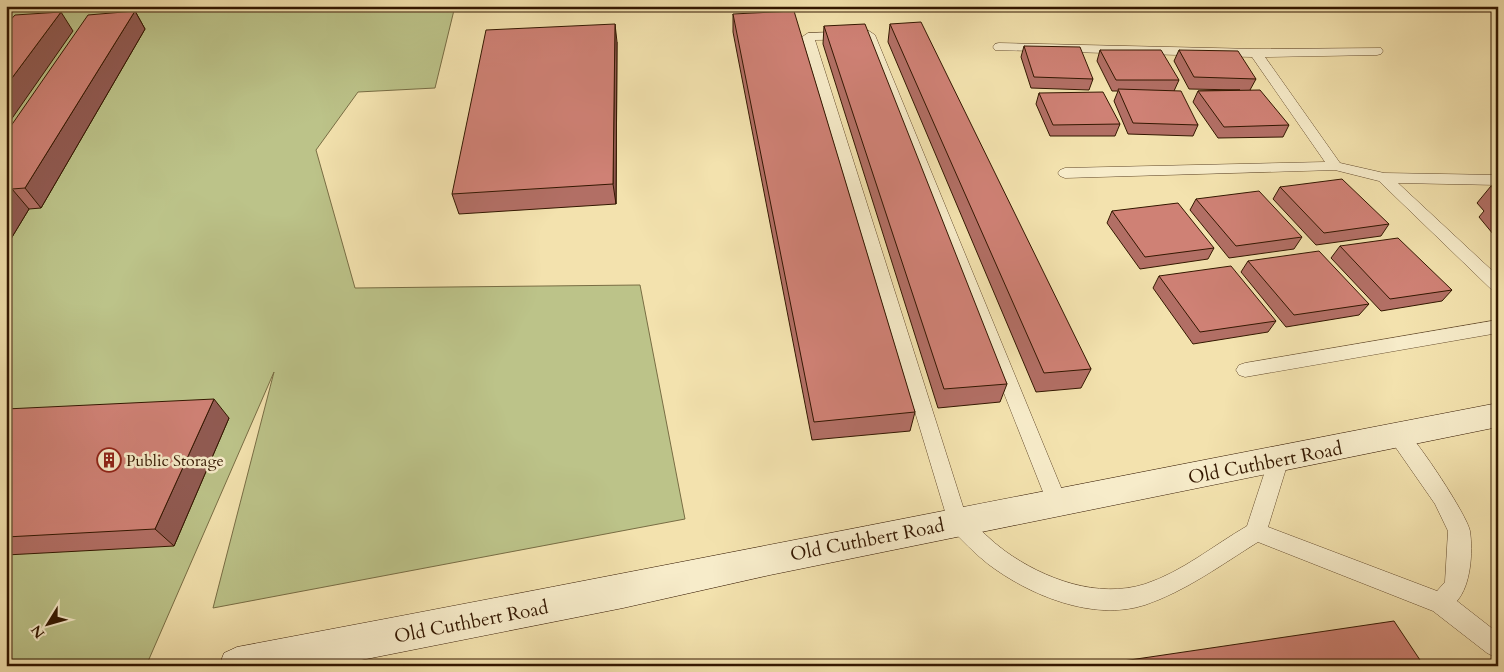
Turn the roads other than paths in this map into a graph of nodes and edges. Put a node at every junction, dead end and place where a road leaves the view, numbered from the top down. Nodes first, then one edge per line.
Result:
1 (999, 47) dead end
2 (1377, 51) dead end
3 (1256, 53) junction
4 (1335, 166) junction
5 (1065, 173) dead end
6 (1384, 178) junction
7 (1498, 180) edge
8 (1498, 286) edge
9 (1498, 326) edge
10 (1245, 370) dead end
11 (1498, 415) edge
12 (1397, 435) junction
13 (1279, 459) junction
14 (1057, 502) junction
15 (957, 521) junction
16 (1256, 532) junction
17 (1440, 603) junction
18 (1495, 645) dead end
19 (237, 666) edge

1 - 3 lane
2 - 3 lane
3 - 4 lane
4 - 5 lane
4 - 6 lane
6 - 7 lane
6 - 8 lane
9 - 10 lane
11 - 12 street, Old Cuthbert Road
12 - 13 street, Old Cuthbert Road
12 - 17 lane
13 - 14 street, Old Cuthbert Road
13 - 16 lane
14 - 15 street, Old Cuthbert Road
14 - 15 lane
15 - 16 lane
15 - 19 street, Old Cuthbert Road
16 - 17 lane
17 - 18 lane

